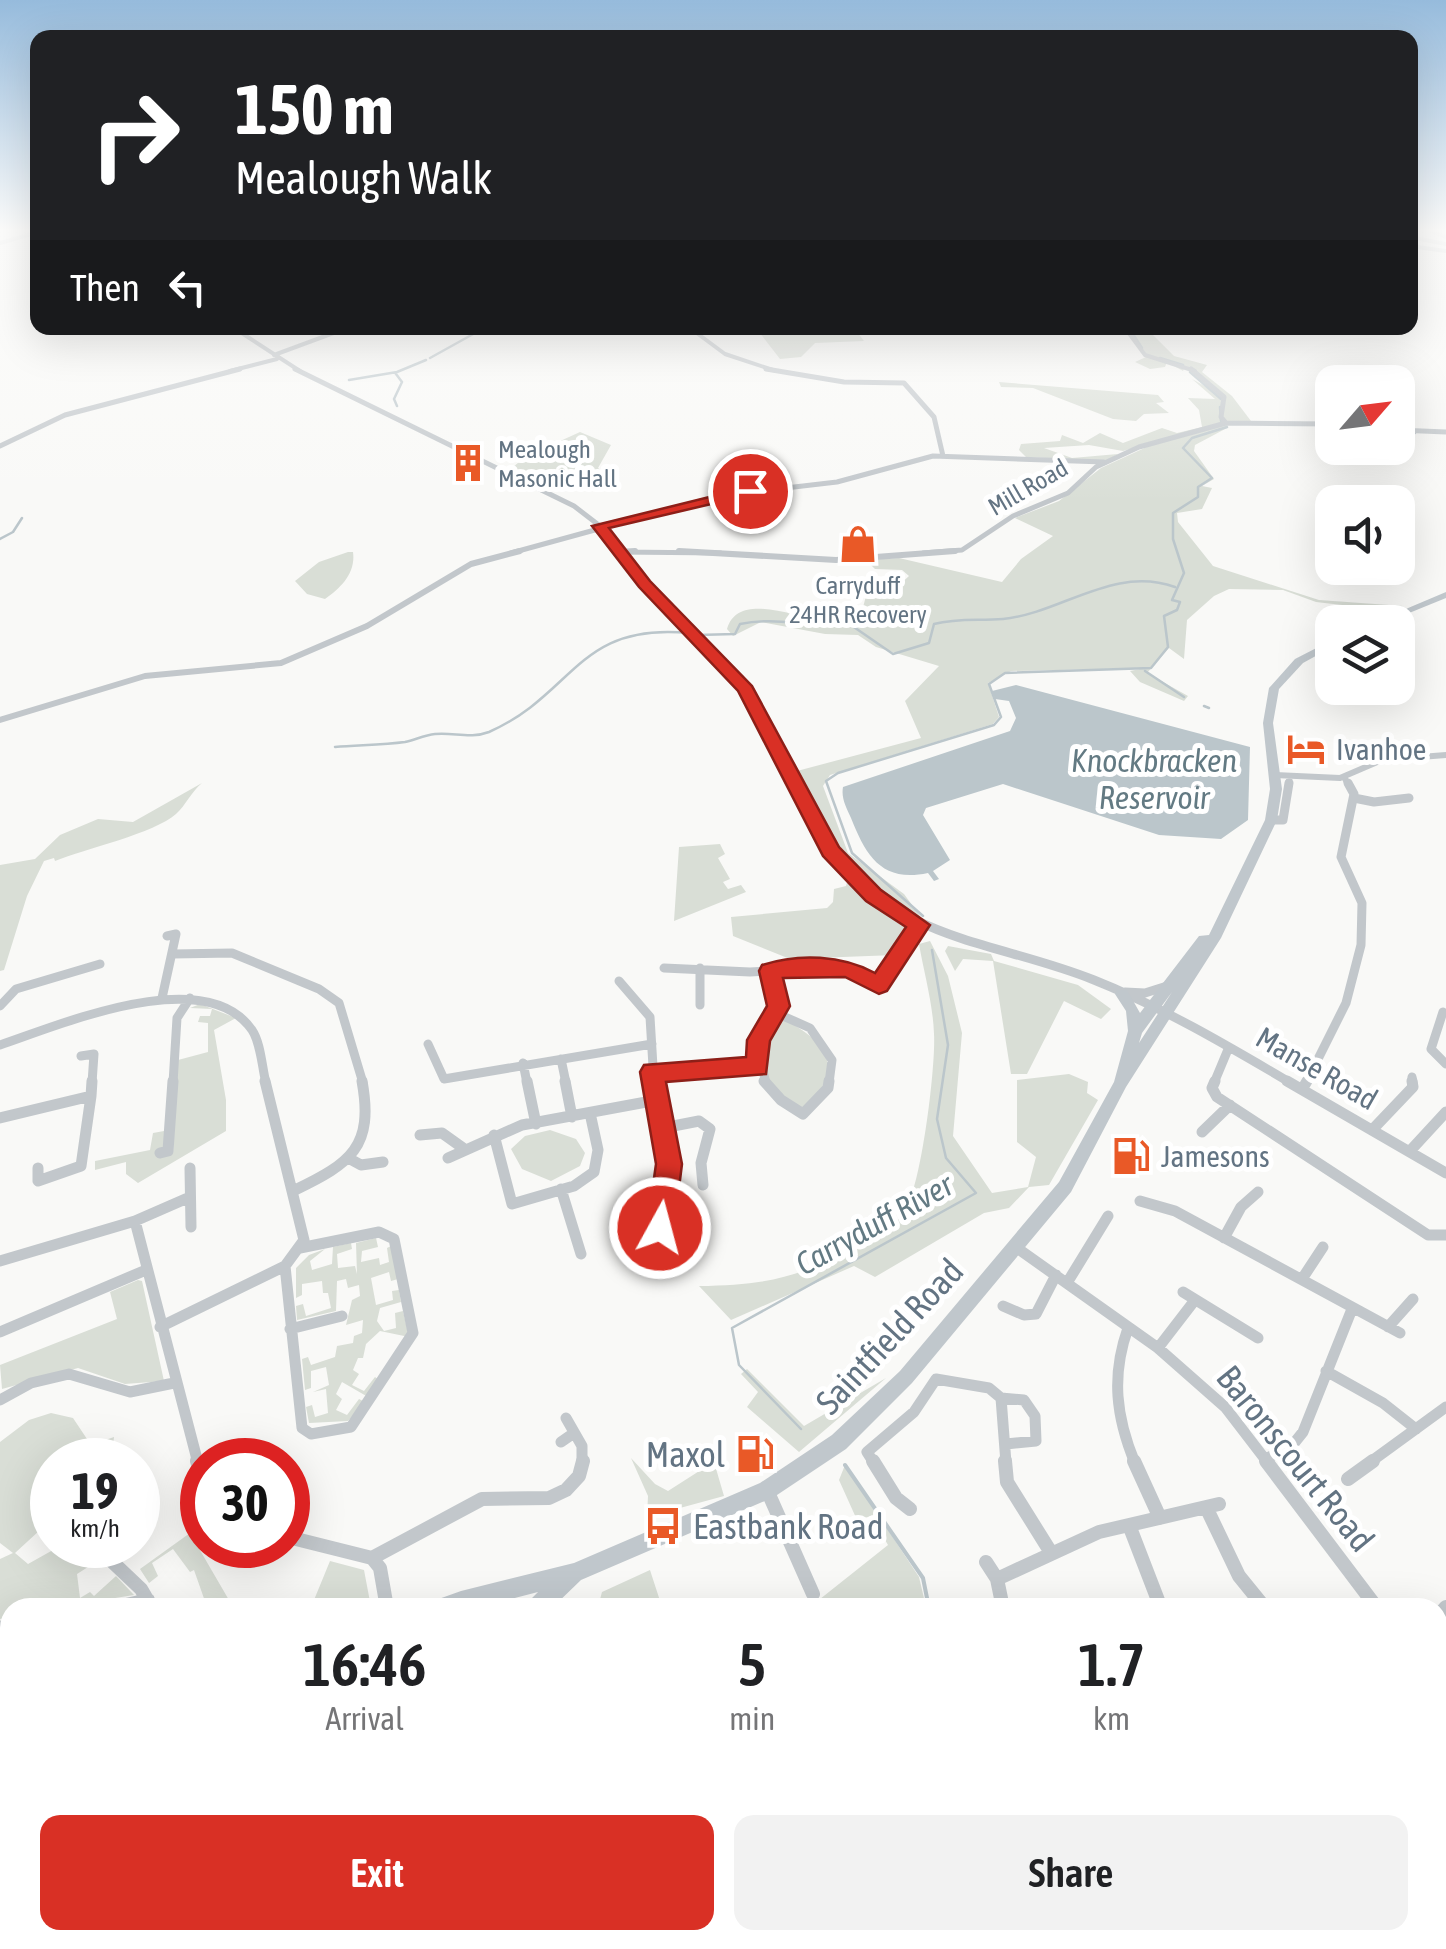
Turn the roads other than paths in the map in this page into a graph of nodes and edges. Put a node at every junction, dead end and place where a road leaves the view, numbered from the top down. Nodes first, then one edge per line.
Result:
1 (244, 335) edge
2 (330, 335) edge
3 (697, 335) edge
4 (1130, 335) edge
5 (275, 357) junction
6 (1223, 423) junction
7 (1315, 424) edge
8 (1415, 431) edge
9 (1446, 432) edge
10 (0, 446) edge
11 (944, 456) junction
12 (1106, 462) junction
13 (601, 527) junction
14 (620, 552) junction
15 (1446, 596) edge
16 (1415, 609) edge
17 (1415, 613) edge
18 (693, 635) joint
19 (1315, 654) edge
20 (1296, 664) joint
21 (0, 720) edge
22 (1446, 755) edge
23 (1274, 775) junction
24 (1290, 776) junction
25 (1344, 777) junction
26 (1354, 798) junction
27 (1409, 798) dead end
28 (1272, 820) junction
29 (919, 925) junction
30 (1216, 929) junction
31 (167, 936) dead end
32 (173, 954) junction
33 (100, 964) dead end
34 (664, 968) dead end
35 (700, 968) junction
36 (770, 971) junction
37 (619, 981) dead end
38 (1167, 986) junction
39 (1119, 992) junction
40 (162, 998) junction
41 (190, 998) junction
42 (700, 1005) dead end
43 (0, 1006) edge
44 (1159, 1012) junction
45 (1443, 1012) dead end
46 (776, 1013) junction
47 (1135, 1031) junction
48 (428, 1044) dead end
49 (652, 1044) junction
50 (0, 1045) edge
51 (1229, 1047) junction
52 (1126, 1054) junction
53 (81, 1056) dead end
54 (561, 1059) junction
55 (524, 1062) junction
56 (1446, 1064) edge
57 (758, 1067) junction
58 (652, 1072) junction
59 (1412, 1077) dead end
60 (1121, 1083) junction
61 (1303, 1088) junction
62 (91, 1096) junction
63 (658, 1100) junction
64 (1230, 1105) junction
65 (1446, 1112) edge
66 (590, 1113) junction
67 (572, 1117) junction
68 (0, 1118) edge
69 (536, 1124) junction
70 (664, 1128) junction
71 (1373, 1128) junction
72 (1202, 1132) dead end
73 (420, 1135) dead end
74 (494, 1135) junction
75 (463, 1148) junction
76 (1410, 1152) junction
77 (160, 1153) dead end
78 (448, 1158) dead end
79 (350, 1159) junction
80 (383, 1162) dead end
81 (38, 1168) dead end
82 (190, 1168) dead end
83 (1446, 1174) edge
84 (703, 1185) dead end
85 (562, 1189) junction
86 (295, 1190) junction
87 (1258, 1192) dead end
88 (190, 1197) junction
89 (1140, 1201) dead end
90 (1108, 1216) dead end
91 (135, 1222) junction
92 (192, 1226) dead end
93 (1446, 1235) edge
94 (1224, 1238) junction
95 (1324, 1247) dead end
96 (300, 1248) junction
97 (1016, 1248) junction
98 (581, 1254) dead end
99 (0, 1261) edge
100 (670, 1264) dead end
101 (285, 1266) junction
102 (146, 1270) junction
103 (1062, 1279) junction
104 (1302, 1279) junction
105 (1182, 1292) dead end
106 (1195, 1300) junction
107 (1414, 1300) dead end
108 (1003, 1306) dead end
109 (1352, 1309) junction
110 (342, 1316) dead end
111 (160, 1327) junction
112 (1128, 1328) junction
113 (290, 1329) junction
114 (0, 1332) edge
115 (1258, 1338) dead end
116 (1158, 1348) junction
117 (1326, 1371) junction
118 (174, 1383) junction
119 (1001, 1398) junction
120 (0, 1400) edge
121 (1446, 1407) edge
122 (566, 1418) dead end
123 (1416, 1429) junction
124 (574, 1433) junction
125 (190, 1438) edge
126 (561, 1442) dead end
127 (1006, 1444) junction
128 (1265, 1460) junction
129 (1348, 1478) dead end
130 (767, 1490) junction
131 (910, 1509) dead end
132 (1160, 1518) junction
133 (1129, 1524) junction
134 (310, 1542) edge
135 (1050, 1551) junction
136 (372, 1558) junction
137 (986, 1562) dead end
138 (117, 1568) edge
139 (574, 1573) junction
140 (997, 1579) junction
141 (813, 1594) dead end
142 (144, 1598) edge
143 (386, 1598) edge
144 (486, 1598) edge
145 (547, 1598) edge
146 (1001, 1598) edge
147 (1157, 1598) edge
148 (1258, 1598) edge
149 (1369, 1598) edge

1 - 5 street
2 - 5 street
3 - 11 street
4 - 6 street
5 - 10 street
5 - 13 street
6 - 7 street, Mill Road
6 - 12 street, Mill Road
8 - 9 street
11 - 12 street
11 - 13 street
12 - 14 street, Mill Road
13 - 14 street
13 - 21 street
14 - 18 street
15 - 16 highway
15 - 17 highway
18 - 29 street, Manse Road
19 - 20 highway, Saintfield Road
20 - 23 highway, Saintfield Road
22 - 25 street
23 - 24 street
23 - 28 highway, Saintfield Road
24 - 25 street
24 - 28 street, Saintfield Road
25 - 26 street
26 - 27 street
26 - 61 street
28 - 30 highway, Saintfield Road
29 - 36 street
29 - 39 street, Manse Road
30 - 38 highway, Saintfield Road
30 - 44 highway, Saintfield Road
31 - 32 street
32 - 40 street
32 - 79 street
33 - 43 street
34 - 35 street
35 - 36 street
35 - 42 street
36 - 46 street
37 - 49 street
38 - 39 street
38 - 44 highway, Saintfield Road
39 - 44 street, Manse Road
39 - 47 highway
40 - 41 street
40 - 50 street
41 - 77 street
41 - 86 street
44 - 47 highway, Saintfield Road
44 - 51 street, Manse Road
44 - 52 highway
44 - 60 highway, Saintfield Road
45 - 56 street
46 - 57 street
46 - 57 street
47 - 52 highway, Saintfield Road
48 - 55 street
49 - 54 street
49 - 58 street
51 - 61 street, Manse Road
51 - 64 street
52 - 60 highway, Saintfield Road
53 - 62 street
54 - 55 street
54 - 67 street
55 - 69 street
57 - 58 street
58 - 63 street
59 - 71 street
60 - 97 highway, Saintfield Road
61 - 71 street, Manse Road
62 - 68 street
62 - 81 street
63 - 66 street
63 - 70 street
64 - 72 street
64 - 93 street
65 - 76 street
66 - 67 street
66 - 85 street
67 - 69 street
69 - 74 street
70 - 84 street
70 - 100 street
71 - 76 street, Manse Road
73 - 75 street
74 - 75 street
74 - 85 street
75 - 78 street
76 - 83 street, Manse Road
79 - 80 street
79 - 86 street
82 - 88 street
85 - 98 street
86 - 96 street
87 - 94 street
88 - 91 street
88 - 92 street
89 - 94 street
90 - 103 street
91 - 99 street
91 - 102 street
94 - 104 street
95 - 104 street
96 - 101 street
96 - 113 street
97 - 103 street, Baronscourt Road
97 - 130 highway, Saintfield Road
101 - 111 street
101 - 113 street
102 - 111 street
102 - 114 street
103 - 108 street
103 - 112 street, Baronscourt Road
104 - 109 street
105 - 106 street
106 - 115 street
106 - 116 street
107 - 109 street
109 - 117 street
110 - 113 street
111 - 118 street
112 - 116 street, Baronscourt Road
112 - 132 street
116 - 128 street, Baronscourt Road
117 - 123 street
117 - 128 street
118 - 120 street
118 - 125 street
119 - 127 street
119 - 127 street
119 - 131 street
121 - 123 street
122 - 124 street
123 - 129 street
124 - 126 street
124 - 136 street
127 - 135 street
128 - 149 street, Baronscourt Road
130 - 139 highway, Saintfield Road
130 - 141 street
132 - 133 street
132 - 148 street
133 - 135 street
133 - 147 street
134 - 136 street
135 - 140 street
136 - 143 street
137 - 140 street
138 - 142 street
139 - 144 highway, Saintfield Road
139 - 145 highway, Saintfield Road
140 - 146 street

